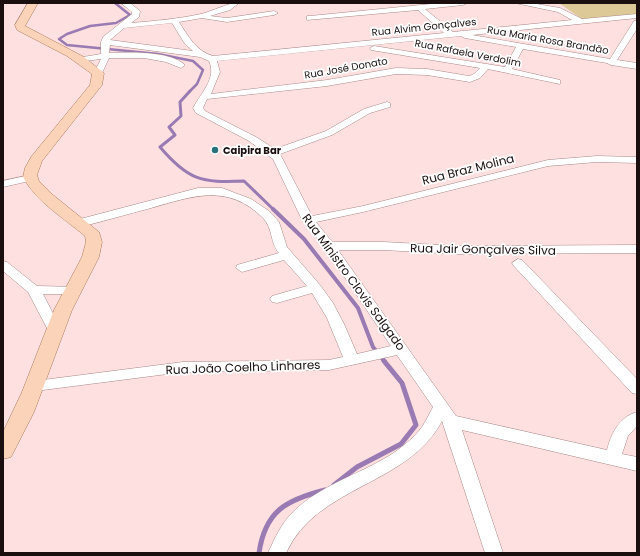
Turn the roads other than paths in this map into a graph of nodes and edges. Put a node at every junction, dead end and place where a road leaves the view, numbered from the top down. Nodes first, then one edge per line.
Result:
1 (33, 3) edge
2 (125, 3) edge
3 (235, 3) edge
4 (463, 3) edge
5 (519, 3) edge
6 (550, 3) edge
7 (419, 7) junction
8 (560, 10) junction
9 (274, 13) dead end
10 (200, 16) junction
11 (637, 16) edge
12 (310, 18) dead end
13 (174, 20) junction
14 (579, 21) junction
15 (637, 23) edge
16 (124, 26) junction
17 (453, 34) junction
18 (350, 45) junction
19 (520, 47) junction
20 (105, 49) junction
21 (206, 57) junction
22 (80, 60) junction
23 (611, 63) junction
24 (181, 65) dead end
25 (486, 66) junction
26 (637, 66) edge
27 (506, 70) junction
28 (98, 73) junction
29 (557, 82) dead end
30 (205, 97) junction
31 (387, 104) dead end
32 (274, 153) junction
33 (637, 160) edge
34 (30, 178) junction
35 (3, 184) edge
36 (308, 220) junction
37 (80, 223) junction
38 (329, 246) junction
39 (637, 249) edge
40 (287, 255) junction
41 (518, 263) dead end
42 (3, 265) edge
43 (242, 268) dead end
44 (315, 288) junction
45 (34, 290) junction
46 (72, 290) junction
47 (277, 299) dead end
48 (54, 329) junction
49 (397, 351) junction
50 (356, 360) junction
51 (35, 386) junction
52 (637, 389) edge
53 (441, 407) junction
54 (637, 418) edge
55 (451, 421) junction
56 (3, 451) edge
57 (613, 458) junction
58 (637, 464) edge
59 (277, 553) edge
60 (494, 553) edge

1 - 22 main road
2 - 16 street
3 - 10 street
4 - 7 street
5 - 8 street
6 - 8 street
7 - 12 street
7 - 17 street, Rua Maria Rosa Brandão
8 - 14 street
9 - 10 street
10 - 13 street
11 - 14 street, Rua Alvim Gonçalves
13 - 16 street
13 - 21 street
14 - 17 street, Rua Alvim Gonçalves
15 - 23 street
16 - 20 street
17 - 18 street, Rua Alvim Gonçalves
17 - 19 street, Rua Maria Rosa Brandão
18 - 21 street, Rua Alvim Gonçalves
18 - 25 street, Rua Rafaela Verdolim
19 - 23 street, Rua Maria Rosa Brandão
19 - 27 street
20 - 21 street
20 - 22 street
20 - 24 street
20 - 28 street
21 - 30 street, Rua Ministro Clovis Salgado
22 - 28 main road
23 - 26 street, Rua Maria Rosa Brandão
25 - 27 street, Rua Rafaela Verdolim
25 - 30 street, Rua José Donato
27 - 29 street, Rua Rafaela Verdolim
28 - 34 main road
30 - 32 street, Rua Ministro Clovis Salgado
31 - 32 street
32 - 36 street, Rua Ministro Clovis Salgado
33 - 36 street, Rua Braz Molina
34 - 35 street
34 - 37 main road
36 - 38 street, Rua Ministro Clovis Salgado
37 - 40 street
37 - 46 main road
38 - 39 street, Rua Jair Gonçalves Silva
38 - 49 street, Rua Ministro Clovis Salgado
40 - 43 street
40 - 44 street
41 - 52 street
42 - 45 street
44 - 47 street
44 - 50 street
45 - 46 street
45 - 48 street
46 - 48 main road
48 - 51 main road
49 - 50 street, Rua João Coelho Linhares
49 - 53 street, Rua Ministro Clovis Salgado
50 - 51 street, Rua João Coelho Linhares
51 - 56 main road
53 - 55 street, Rua Ministro Clovis Salgado
53 - 59 street
54 - 57 street
55 - 57 street
55 - 60 street, Rua Ministro Clovis Salgado
57 - 58 street

